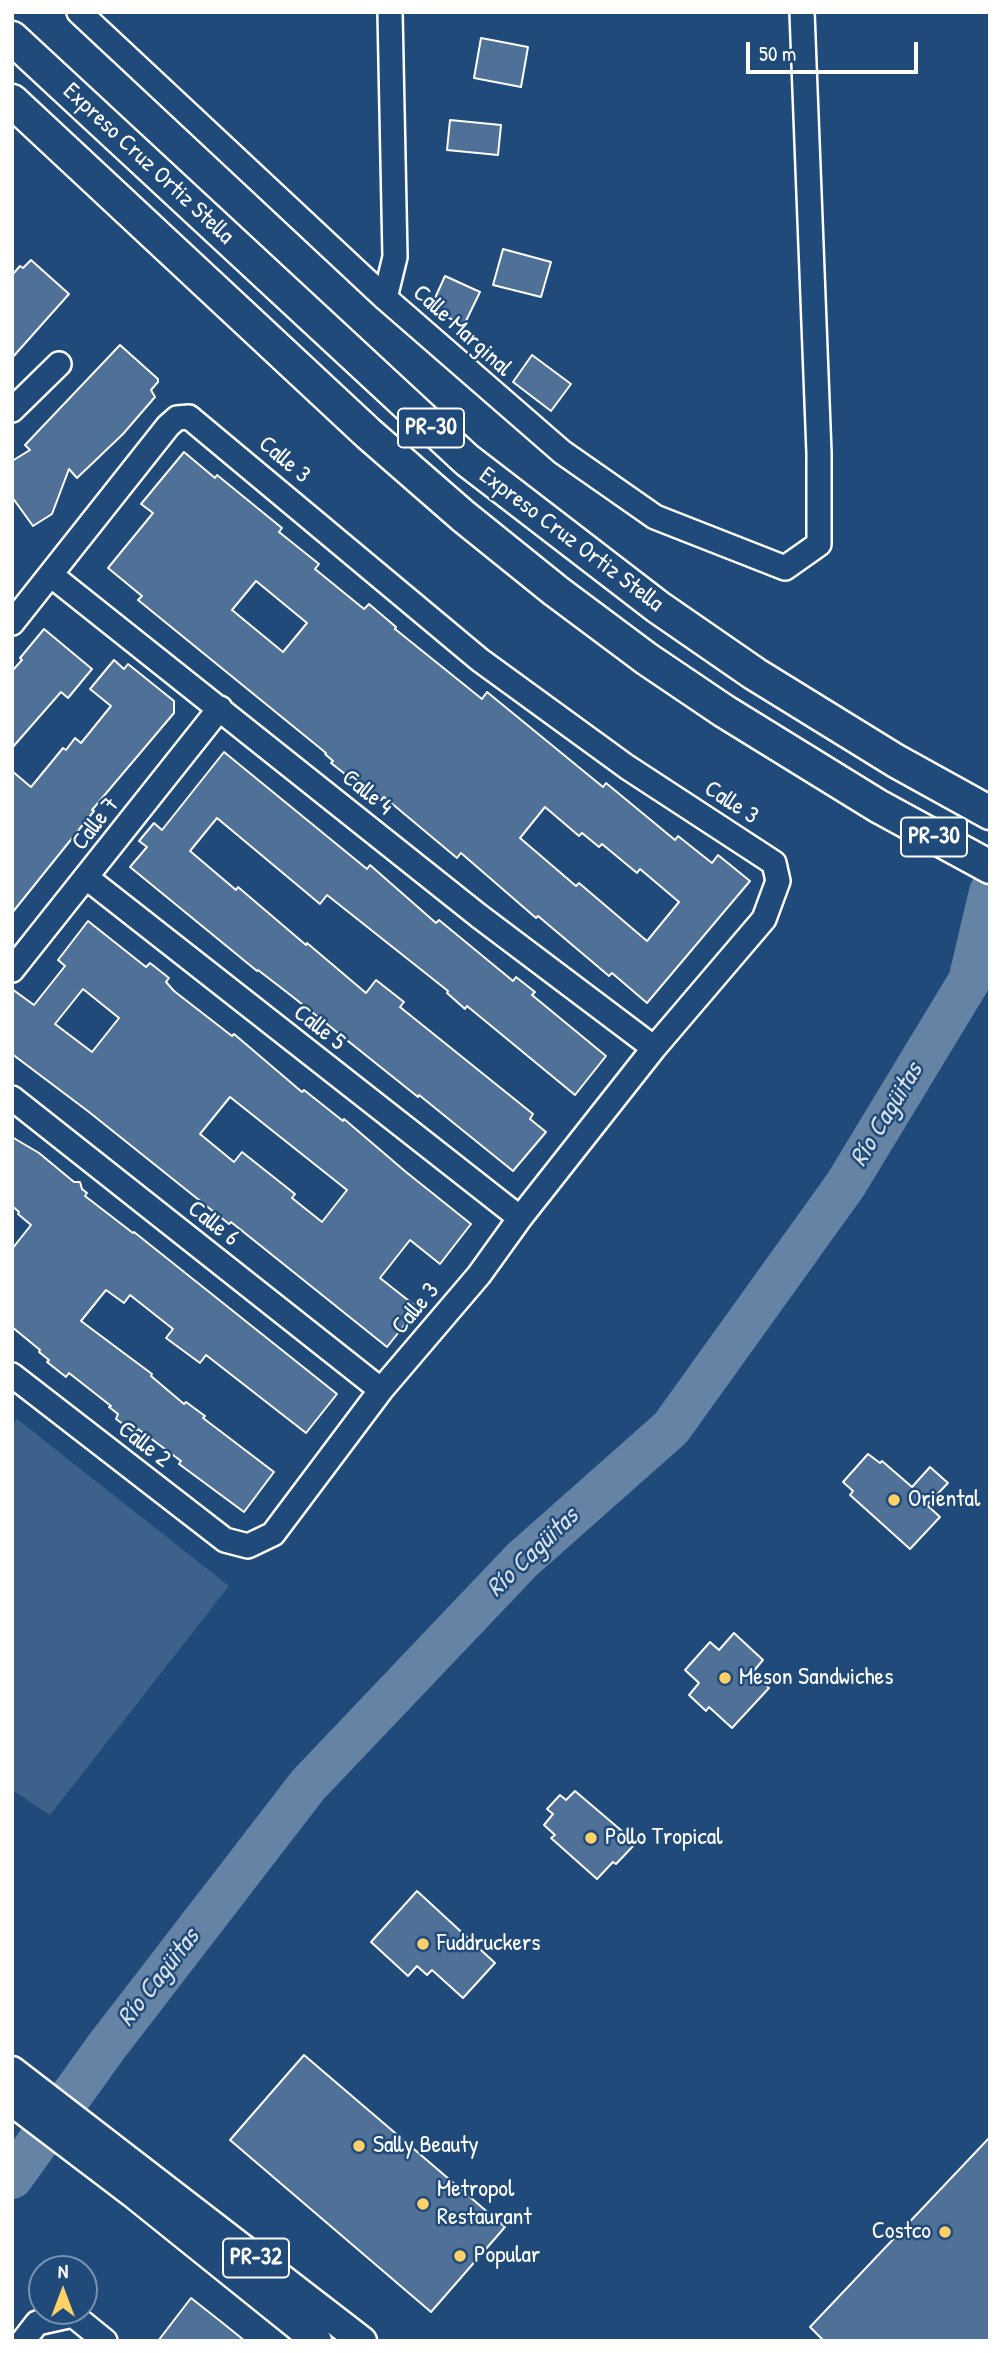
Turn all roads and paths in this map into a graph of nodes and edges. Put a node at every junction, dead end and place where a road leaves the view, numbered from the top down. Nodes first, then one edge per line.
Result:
1 (79, 12) edge
2 (390, 12) edge
3 (802, 12) edge
4 (12, 38) edge
5 (12, 101) edge
6 (385, 298) junction
7 (59, 364) dead end
8 (12, 410) edge
9 (51, 575) junction
10 (12, 623) edge
11 (220, 708) junction
12 (990, 813) edge
13 (990, 867) edge
14 (87, 878) junction
15 (12, 970) edge
16 (654, 1048) junction
17 (12, 1098) edge
18 (520, 1218) junction
19 (12, 1375) edge
20 (382, 1390) junction
21 (248, 1546) joint
22 (12, 2071) edge
23 (12, 2101) edge
24 (141, 2185) junction
25 (23, 2341) edge
26 (106, 2341) edge
27 (317, 2341) edge
28 (362, 2341) edge

1 - 6 street, Calle Marginal
2 - 6 street
3 - 6 street, Calle Marginal
4 - 12 highway, Expreso Cruz Ortiz Stella / PR-30
5 - 13 highway, Expreso Cruz Ortiz Stella / PR-30
7 - 8 street
9 - 10 street, Calle 3
9 - 11 street, Calle 4
9 - 16 street, Calle 3
11 - 14 street, Calle 7
11 - 16 street, Calle 4
14 - 15 street, Calle 7
14 - 18 street, Calle 5
16 - 18 street, Calle 3
17 - 20 street, Calle 6
18 - 20 street, Calle 3
19 - 21 street, Calle 2
20 - 21 street, Calle 3
22 - 24 main road, PR-32
23 - 24 main road, PR-32
24 - 27 main road, PR-32
24 - 28 main road, PR-32
25 - 26 street

